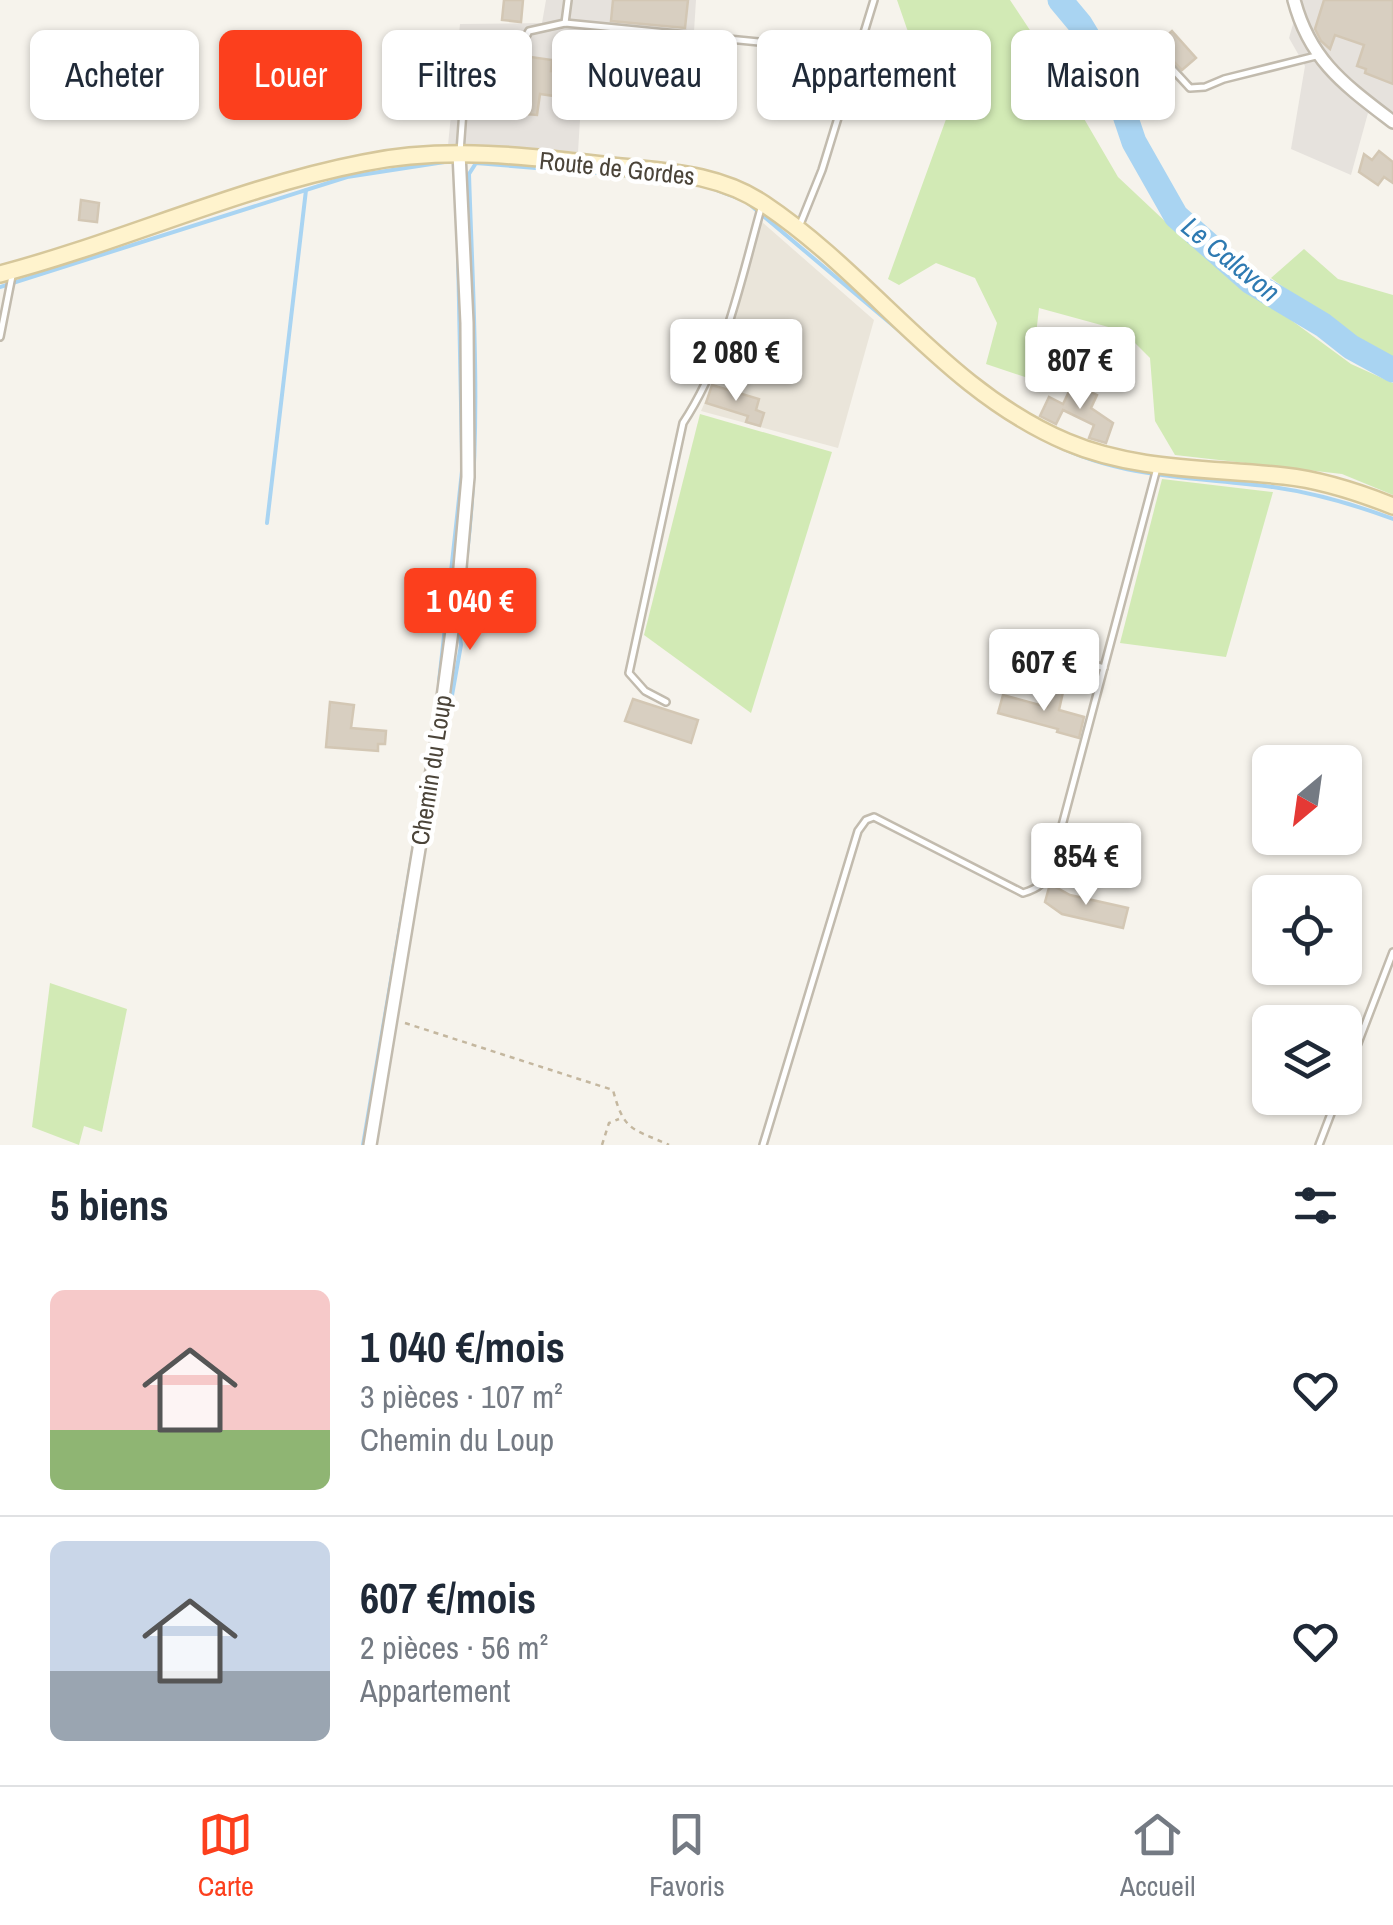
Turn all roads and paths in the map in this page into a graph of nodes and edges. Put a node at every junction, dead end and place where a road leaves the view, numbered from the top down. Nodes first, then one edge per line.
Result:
1 (568, 0) edge
2 (874, 0) edge
3 (1294, 0) edge
4 (565, 23) junction
5 (864, 30) edge
6 (757, 42) edge
7 (1316, 56) junction
8 (1175, 72) edge
9 (837, 120) edge
10 (1393, 122) edge
11 (460, 154) junction
12 (763, 203) junction
13 (798, 230) junction
14 (6, 272) edge
15 (0, 337) edge
16 (1158, 465) junction
17 (1393, 506) edge
18 (1104, 668) junction
19 (1013, 688) dead end
20 (666, 702) dead end
21 (1393, 952) edge
22 (389, 1022) junction
23 (1362, 1033) edge
24 (1330, 1115) edge
25 (621, 1119) junction
26 (370, 1145) edge
27 (602, 1145) edge
28 (669, 1145) edge
29 (763, 1145) edge
30 (1319, 1145) edge

1 - 4 lane
2 - 5 lane
3 - 7 street
4 - 6 lane
4 - 11 lane
7 - 8 lane
7 - 10 street
9 - 13 lane
11 - 12 street, Route de Gordes
11 - 14 street, Route de Gordes
11 - 22 street, Chemin du Loup
12 - 13 street, Route de Gordes
12 - 20 lane
13 - 16 street, Route de Gordes
14 - 15 lane
16 - 17 street, Route de Gordes
16 - 18 lane
18 - 19 lane
18 - 29 lane
21 - 23 lane
22 - 25 path
22 - 26 street, Chemin du Loup
24 - 30 lane
25 - 27 path
25 - 28 path

